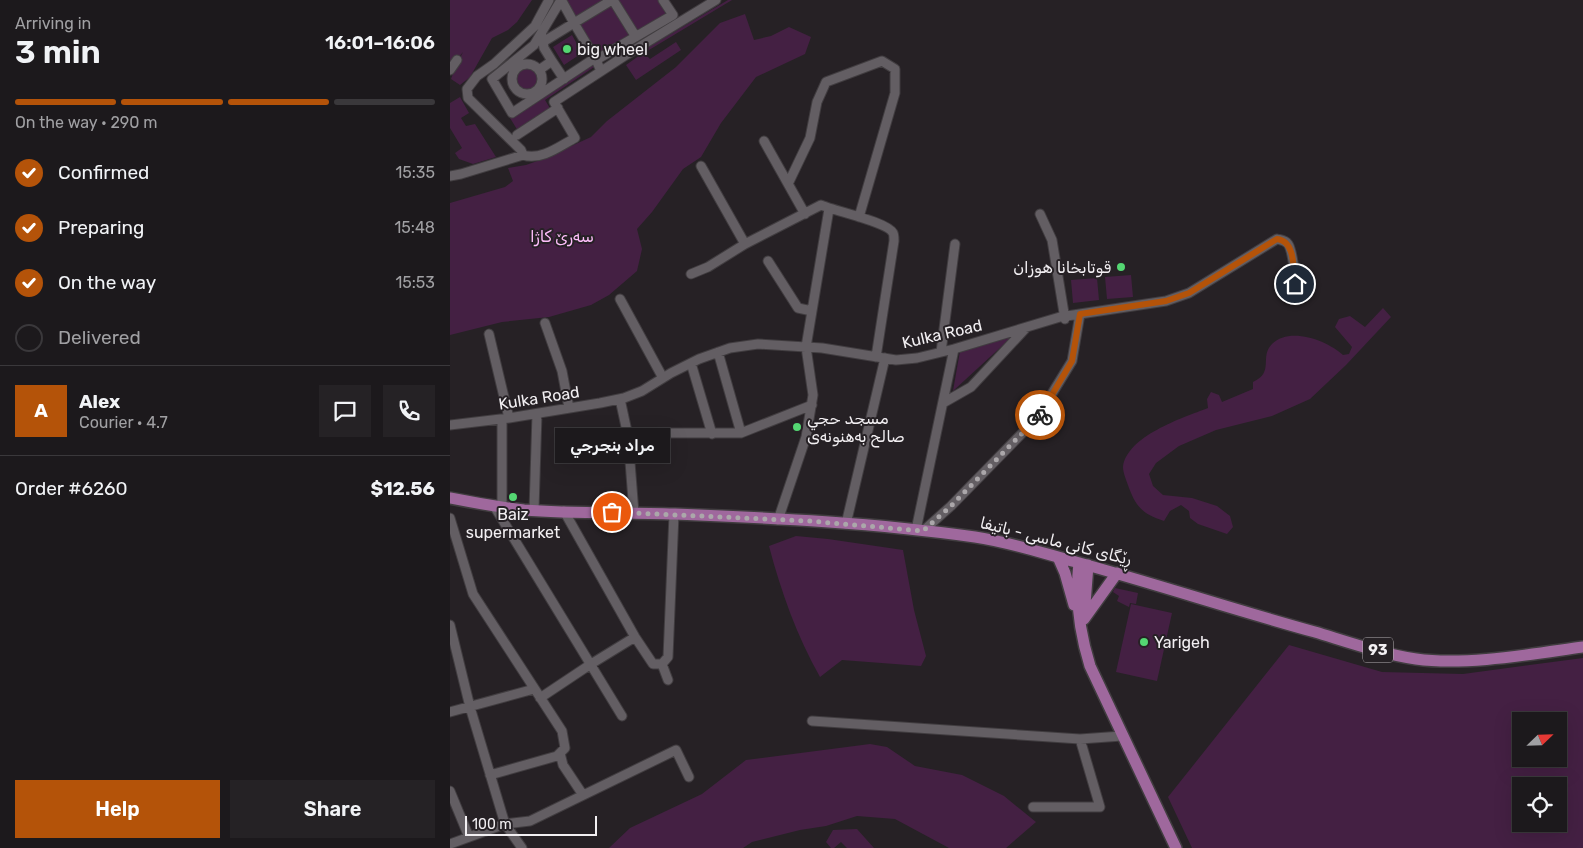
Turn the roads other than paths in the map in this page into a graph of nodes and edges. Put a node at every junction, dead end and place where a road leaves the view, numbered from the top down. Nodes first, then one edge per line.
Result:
1 (549, 0) edge
2 (612, 0) edge
3 (663, 0) edge
4 (716, 0) edge
5 (559, 3) edge
6 (574, 22) junction
7 (636, 37) junction
8 (542, 38) junction
9 (596, 59) junction
10 (457, 60) dead end
11 (552, 61) junction
12 (517, 64) junction
13 (450, 70) edge
14 (538, 70) junction
15 (602, 71) junction
16 (564, 79) junction
17 (514, 86) junction
18 (501, 94) junction
19 (536, 94) junction
20 (558, 108) junction
21 (517, 135) dead end
22 (764, 141) dead end
23 (523, 155) junction
24 (702, 166) dead end
25 (450, 176) edge
26 (788, 184) junction
27 (829, 209) junction
28 (805, 214) junction
29 (1040, 214) dead end
30 (860, 217) junction
31 (745, 244) junction
32 (956, 244) dead end
33 (768, 261) dead end
34 (691, 274) dead end
35 (620, 299) dead end
36 (1297, 300) dead end
37 (812, 311) junction
38 (1080, 314) junction
39 (1064, 318) junction
40 (546, 323) dead end
41 (1026, 327) junction
42 (489, 334) dead end
43 (806, 347) junction
44 (954, 349) junction
45 (718, 352) junction
46 (941, 352) junction
47 (881, 358) junction
48 (692, 363) junction
49 (662, 378) junction
50 (620, 399) junction
51 (943, 403) junction
52 (812, 405) junction
53 (569, 408) junction
54 (537, 414) junction
55 (506, 418) junction
56 (450, 425) edge
57 (669, 433) dead end
58 (742, 433) junction
59 (712, 434) junction
60 (450, 498) edge
61 (498, 506) junction
62 (534, 510) junction
63 (564, 511) junction
64 (634, 513) junction
65 (674, 514) junction
66 (778, 520) junction
67 (451, 524) edge
68 (846, 524) junction
69 (920, 530) junction
70 (450, 537) edge
71 (1058, 557) junction
72 (1083, 564) junction
73 (1117, 573) junction
74 (1082, 621) junction
75 (450, 625) edge
76 (636, 637) junction
77 (1583, 647) edge
78 (591, 664) junction
79 (662, 664) junction
80 (668, 680) dead end
81 (534, 690) junction
82 (540, 698) junction
83 (470, 707) junction
84 (450, 712) edge
85 (622, 716) dead end
86 (812, 721) dead end
87 (1122, 736) junction
88 (1080, 739) junction
89 (560, 752) junction
90 (490, 775) junction
91 (689, 777) dead end
92 (450, 791) edge
93 (583, 795) junction
94 (1033, 807) dead end
95 (505, 824) junction
96 (469, 837) junction
97 (450, 844) edge
98 (522, 848) edge
99 (1176, 848) edge

1 - 23 street
2 - 6 street
2 - 7 street
3 - 7 street
4 - 15 street
5 - 6 street
5 - 8 street
6 - 8 street
6 - 9 street
7 - 9 street
8 - 11 street
8 - 12 street
9 - 15 street
9 - 16 street
10 - 13 street
11 - 14 street
11 - 16 street
12 - 14 street
12 - 17 street
12 - 18 street
14 - 19 street
15 - 20 street
16 - 19 street
17 - 18 street
17 - 19 street
18 - 19 street
20 - 21 street
20 - 23 street
22 - 26 street
23 - 25 street
24 - 31 street
26 - 28 street
26 - 30 street
27 - 28 street
27 - 30 street
27 - 37 street
28 - 31 street
29 - 39 street
30 - 47 street
31 - 34 street
32 - 46 street
33 - 37 street
35 - 49 street
36 - 38 street, Kulka Road
37 - 43 street
38 - 39 street, Kulka Road
38 - 69 street
39 - 41 street, Kulka Road
40 - 53 street
41 - 44 street, Kulka Road
41 - 51 street
42 - 55 street
43 - 45 street, Kulka Road
43 - 47 street, Kulka Road
43 - 52 street
44 - 46 street, Kulka Road
44 - 51 street
45 - 48 street, Kulka Road
45 - 58 street
46 - 47 street, Kulka Road
47 - 68 street
48 - 49 street, Kulka Road
48 - 59 street
49 - 50 street, Kulka Road
50 - 53 street, Kulka Road
50 - 64 street
51 - 69 street
52 - 58 street
52 - 66 street
53 - 54 street, Kulka Road
54 - 55 street, Kulka Road
54 - 62 street
55 - 56 street, Kulka Road
55 - 61 street
57 - 59 street
58 - 59 street
60 - 61 main road, ڕێگای کانی ماسی - باتيفا / 93
61 - 62 main road, ڕێگای کانی ماسی - باتيفا / 93
61 - 78 street
62 - 63 main road, ڕێگای کانی ماسی - باتيفا / 93
63 - 64 main road, ڕێگای کانی ماسی - باتيفا / 93
63 - 76 street
64 - 65 main road, ڕێگای کانی ماسی - باتيفا / 93
65 - 66 main road, ڕێگای کانی ماسی - باتيفا / 93
65 - 79 street
66 - 68 main road, ڕێگای کانی ماسی - باتيفا / 93
67 - 70 street
67 - 81 street
68 - 69 main road, ڕێگای کانی ماسی - باتيفا / 93
69 - 71 main road, ڕێگای کانی ماسی - باتيفا / 93
71 - 72 main road, ڕێگای کانی ماسی - باتيفا / 93
71 - 74 main road
72 - 73 main road, ڕێگای کانی ماسی - باتيفا / 93
72 - 74 main road
73 - 74 main road
73 - 77 main road, ڕێگای کانی ماسی - باتيفا / 93
74 - 87 main road
75 - 83 street
76 - 78 street
76 - 79 street
78 - 82 street
78 - 85 street
79 - 80 street
81 - 82 street
81 - 83 street
82 - 89 street
83 - 84 street
83 - 90 street
86 - 88 street
87 - 88 street
87 - 99 main road
88 - 94 street
89 - 90 street
89 - 93 street
90 - 95 street
91 - 93 street
92 - 96 street
93 - 95 street
95 - 96 street
95 - 98 street
96 - 97 street

